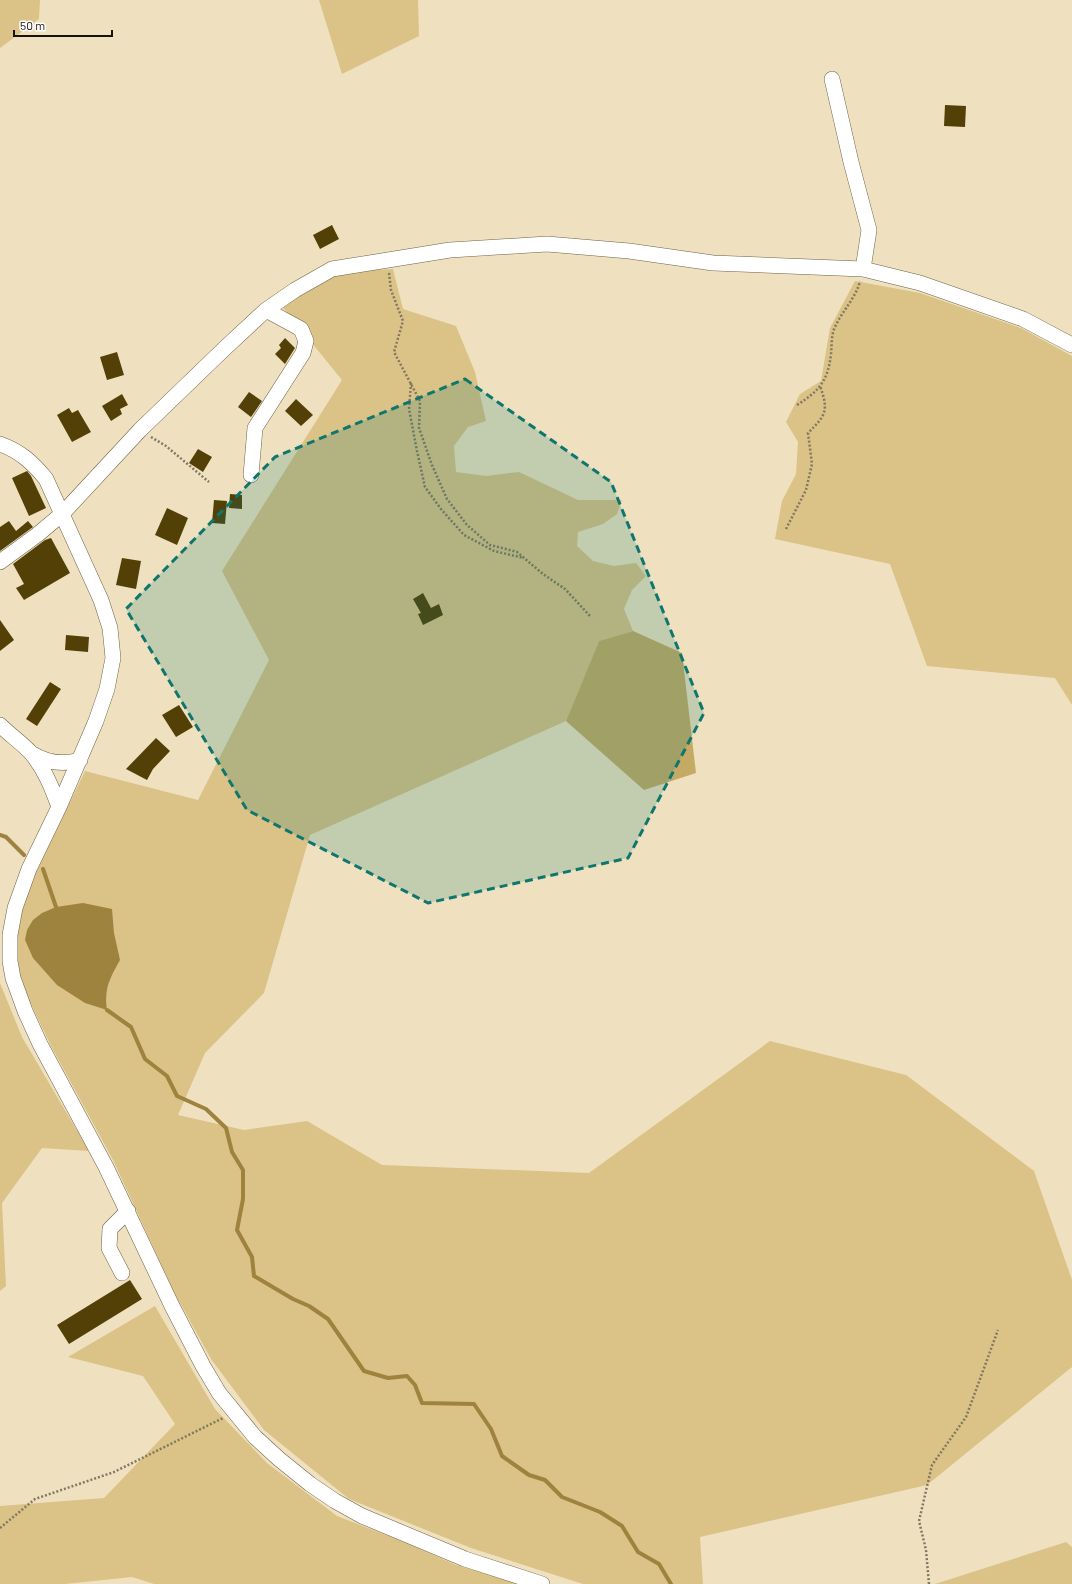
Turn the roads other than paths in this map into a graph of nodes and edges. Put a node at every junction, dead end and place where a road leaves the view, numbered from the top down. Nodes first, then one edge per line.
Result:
1 (832, 79) dead end
2 (863, 269) junction
3 (266, 310) junction
4 (1072, 346) edge
5 (0, 444) edge
6 (251, 475) dead end
7 (62, 514) junction
8 (0, 562) edge
9 (0, 725) edge
10 (31, 753) junction
11 (80, 760) junction
12 (59, 807) junction
13 (0, 912) edge
14 (12, 922) junction
15 (128, 1211) junction
16 (122, 1273) dead end
17 (542, 1584) edge

1 - 2 street
2 - 3 street
2 - 4 street
3 - 6 street
3 - 7 street
5 - 7 street
7 - 8 street
7 - 11 street
9 - 10 street
10 - 11 street
10 - 12 street
11 - 12 street
12 - 14 street
13 - 14 street
14 - 15 street
15 - 16 street
15 - 17 street

